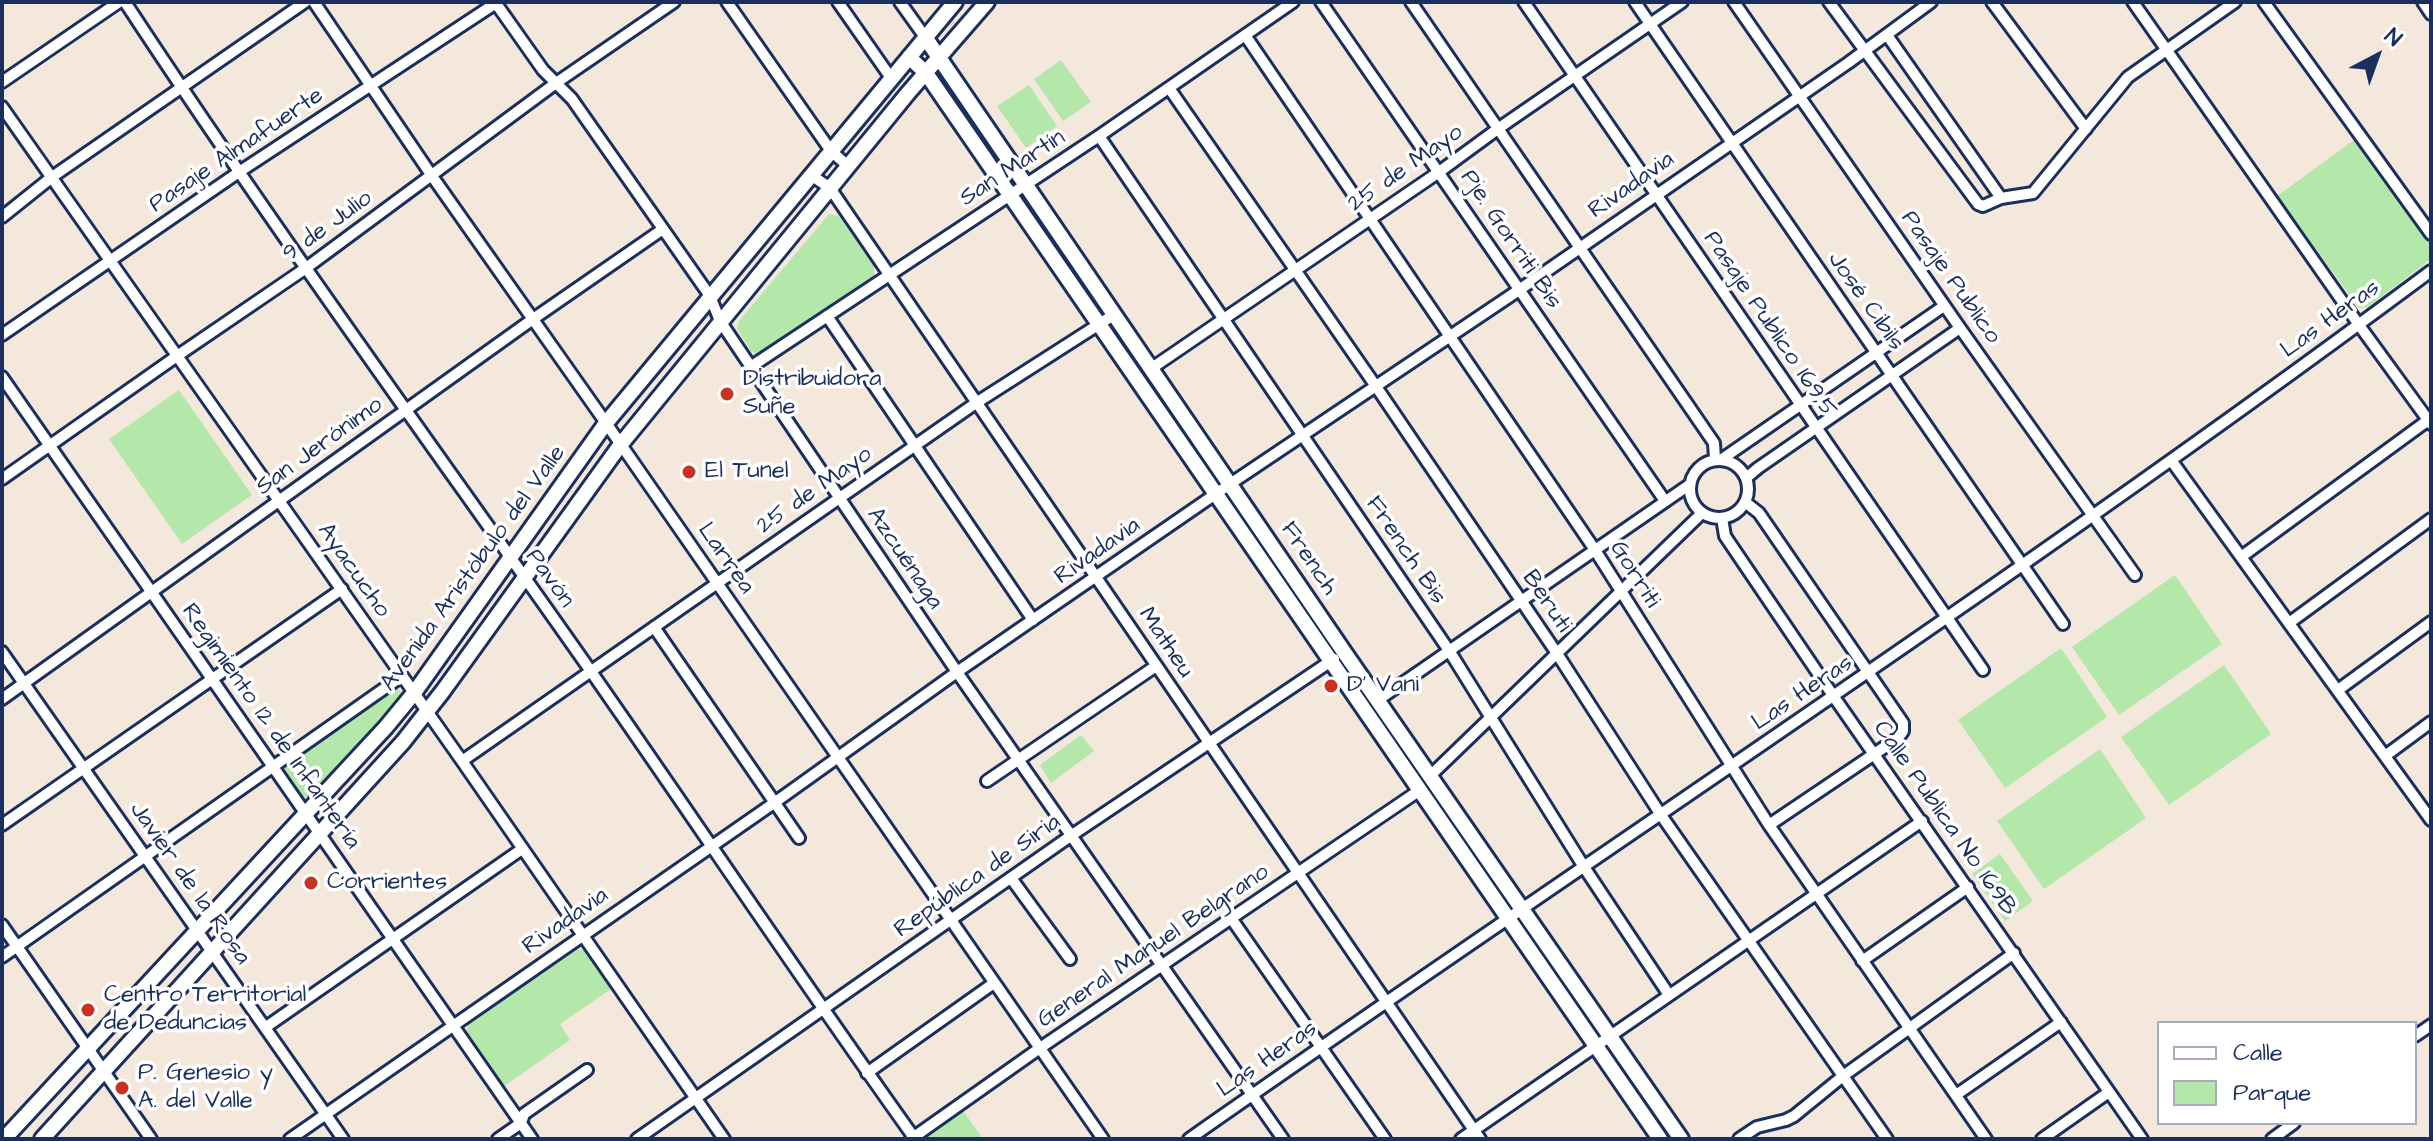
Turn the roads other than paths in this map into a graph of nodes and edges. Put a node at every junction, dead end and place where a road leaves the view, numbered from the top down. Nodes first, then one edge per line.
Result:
1 (122, 2) edge
2 (305, 2) edge
3 (314, 2) edge
4 (674, 2) edge
5 (727, 2) edge
6 (838, 2) edge
7 (900, 2) edge
8 (955, 2) edge
9 (987, 2) edge
10 (1293, 2) edge
11 (1321, 2) edge
12 (1411, 2) edge
13 (1524, 2) edge
14 (1635, 2) edge
15 (1682, 2) edge
16 (1734, 2) edge
17 (1829, 2) edge
18 (1931, 2) edge
19 (1992, 2) edge
20 (2133, 2) edge
21 (2235, 2) edge
22 (2264, 2) edge
23 (2423, 2) edge
24 (496, 3) edge
25 (2431, 14) edge
26 (1650, 24) junction
27 (1245, 35) junction
28 (1887, 35) junction
29 (925, 37) junction
30 (2167, 49) junction
31 (1864, 51) junction
32 (909, 57) junction
33 (940, 57) junction
34 (926, 73) junction
35 (1574, 76) junction
36 (891, 78) junction
37 (2, 82) edge
38 (556, 83) junction
39 (181, 87) junction
40 (370, 87) junction
41 (1169, 88) junction
42 (1799, 96) junction
43 (2, 107) edge
44 (1499, 128) junction
45 (2086, 129) junction
46 (1099, 136) junction
47 (1730, 142) junction
48 (831, 151) junction
49 (848, 166) junction
50 (239, 172) junction
51 (1439, 172) junction
52 (811, 175) junction
53 (432, 176) junction
54 (52, 177) junction
55 (1025, 184) junction
56 (830, 188) junction
57 (1010, 194) junction
58 (1655, 194) junction
59 (2001, 198) junction
60 (2, 217) edge
61 (1370, 218) junction
62 (663, 229) junction
63 (2431, 234) edge
64 (1578, 247) junction
65 (110, 261) junction
66 (306, 268) junction
67 (1295, 271) junction
68 (2431, 271) edge
69 (889, 275) junction
70 (1519, 290) junction
71 (710, 296) junction
72 (1944, 306) junction
73 (1115, 314) junction
74 (827, 316) junction
75 (533, 319) junction
76 (1224, 320) junction
77 (720, 321) junction
78 (1100, 325) junction
79 (2359, 325) junction
80 (1960, 328) junction
81 (2, 335) edge
82 (1451, 336) junction
83 (1876, 352) junction
84 (177, 356) junction
85 (752, 366) junction
86 (1152, 368) junction
87 (1892, 375) junction
88 (2, 377) edge
89 (1375, 385) junction
90 (976, 403) junction
91 (1800, 404) junction
92 (406, 410) junction
93 (2430, 420) edge
94 (606, 423) junction
95 (1815, 428) junction
96 (1303, 435) junction
97 (621, 444) junction
98 (50, 446) junction
99 (915, 446) junction
100 (1718, 459) junction
101 (2171, 460) junction
102 (1746, 478) junction
103 (2, 479) edge
104 (1230, 484) junction
105 (1689, 485) junction
106 (1216, 494) junction
107 (839, 498) junction
108 (280, 500) junction
109 (1665, 501) junction
110 (1745, 502) junction
111 (1702, 513) junction
112 (2094, 516) junction
113 (1722, 518) junction
114 (2431, 519) edge
115 (1595, 550) junction
116 (2241, 557) junction
117 (509, 558) junction
118 (2023, 566) junction
119 (2135, 575) dead end
120 (524, 578) junction
121 (1096, 578) junction
122 (718, 583) junction
123 (342, 589) junction
124 (1620, 590) junction
125 (153, 593) junction
126 (1521, 601) junction
127 (1947, 618) junction
128 (1033, 620) junction
129 (2431, 622) edge
130 (2289, 623) junction
131 (2063, 624) dead end
132 (654, 627) junction
133 (2, 652) edge
134 (1450, 652) junction
135 (1556, 652) junction
136 (1338, 656) junction
137 (1156, 666) junction
138 (590, 670) junction
139 (1983, 670) dead end
140 (957, 672) junction
141 (1869, 673) junction
142 (402, 676) junction
143 (213, 679) junction
144 (24, 683) junction
145 (2338, 690) junction
146 (414, 693) junction
147 (1834, 697) junction
148 (2, 699) edge
149 (1378, 700) junction
150 (427, 712) junction
151 (1490, 718) junction
152 (2431, 722) edge
153 (1210, 743) junction
154 (1874, 754) junction
155 (2385, 756) junction
156 (838, 757) junction
157 (1019, 759) junction
158 (462, 761) junction
159 (273, 766) junction
160 (83, 767) junction
161 (1730, 767) junction
162 (1430, 776) junction
163 (987, 781) dead end
164 (1420, 790) junction
165 (774, 803) junction
166 (306, 813) junction
167 (1661, 815) junction
168 (2431, 820) edge
169 (1922, 821) junction
170 (2, 825) edge
171 (1769, 825) junction
172 (320, 834) junction
173 (1072, 835) junction
174 (799, 838) dead end
175 (711, 846) junction
176 (522, 849) junction
177 (146, 857) junction
178 (1584, 867) junction
179 (1300, 872) junction
180 (1011, 878) junction
181 (1968, 887) junction
182 (1817, 893) junction
183 (1522, 908) junction
184 (1508, 917) junction
185 (1231, 918) junction
186 (951, 920) junction
187 (2, 925) edge
188 (198, 931) junction
189 (582, 936) junction
190 (393, 940) junction
191 (1748, 940) junction
192 (17, 947) junction
193 (213, 951) junction
194 (2014, 953) junction
195 (2, 957) edge
196 (1070, 959) dead end
197 (1862, 961) junction
198 (1162, 965) junction
199 (994, 983) junction
200 (1669, 995) junction
201 (1388, 1002) junction
202 (823, 1010) junction
203 (2061, 1022) junction
204 (453, 1024) junction
205 (266, 1027) junction
206 (1909, 1028) junction
207 (1610, 1036) junction
208 (1597, 1047) junction
209 (1040, 1048) junction
210 (1320, 1048) junction
211 (89, 1050) junction
212 (103, 1070) junction
213 (587, 1070) dead end
214 (867, 1073) junction
215 (1843, 1076) junction
216 (2109, 1092) junction
217 (1252, 1095) junction
218 (1956, 1095) junction
219 (696, 1098) junction
220 (326, 1114) junction
221 (521, 1123) junction
222 (2291, 1125) edge
223 (1477, 1134) edge
224 (913, 1138) edge
225 (4, 1139) edge
226 (42, 1139) edge
227 (151, 1139) edge
228 (290, 1139) edge
229 (343, 1139) edge
230 (498, 1139) edge
231 (532, 1139) edge
232 (637, 1139) edge
233 (724, 1139) edge
234 (1103, 1139) edge
235 (1189, 1139) edge
236 (1283, 1139) edge
237 (1385, 1139) edge
238 (1461, 1139) edge
239 (1660, 1139) edge
240 (1681, 1139) edge
241 (1739, 1139) edge
242 (1887, 1139) edge
243 (1986, 1139) edge
244 (2042, 1139) edge
245 (2142, 1139) edge
246 (2272, 1139) edge

1 - 37 street
1 - 39 street, Pavón
2 - 39 street
3 - 40 street, Larrea
4 - 38 street, 9 de Julio
5 - 48 street
6 - 36 street
7 - 29 street, French
8 - 29 main road, Avenida Aristóbulo del Valle
9 - 33 main road, Avenida Aristóbulo del Valle
10 - 27 street, San Martín
11 - 51 street, Pje. Gorriti Bis
12 - 44 street
13 - 35 street, Pasaje Publico 169,5
14 - 26 street, José Cibils
15 - 26 street, 25 de Mayo
16 - 42 street, Pasaje Publico
17 - 31 street
18 - 28 street, Rivadavia
19 - 45 street
20 - 30 street
21 - 30 street
22 - 63 street
23 - 25 street
24 - 38 street, Azcuénaga
24 - 40 street, Pasaje Almafuerte
26 - 35 street, 25 de Mayo
26 - 47 street, José Cibils
27 - 41 street, San Martín
27 - 61 street, Gorriti
28 - 31 street, Rivadavia
28 - 59 street
29 - 32 main road, Avenida Aristóbulo del Valle
29 - 33 main road, French
30 - 45 street
30 - 79 street
31 - 42 street, Rivadavia
31 - 59 street
32 - 34 main road, French
32 - 36 main road, Avenida Aristóbulo del Valle
33 - 34 main road, Avenida Aristóbulo del Valle
33 - 55 main road, French
34 - 49 main road, Avenida Aristóbulo del Valle
34 - 57 main road, French
35 - 44 street, 25 de Mayo
35 - 58 street, Pasaje Publico 169,5
36 - 48 main road, Avenida Aristóbulo del Valle
38 - 53 street, 9 de Julio
38 - 62 street, Azcuénaga
39 - 50 street, Pavón
39 - 54 street
40 - 50 street, Pasaje Almafuerte
40 - 53 street, Larrea
41 - 46 street, San Martín
41 - 67 street, Beruti
42 - 47 street, Rivadavia
42 - 72 street, Pasaje Publico
43 - 54 street, Ayacucho
44 - 51 street, 25 de Mayo
44 - 64 street
45 - 59 street
46 - 55 street, San Martín
46 - 76 street, French Bis
47 - 58 street, Rivadavia
47 - 83 street, José Cibils
48 - 49 street
48 - 52 main road, Avenida Aristóbulo del Valle
49 - 56 main road, Avenida Aristóbulo del Valle
50 - 65 street, Pasaje Almafuerte
50 - 66 street, Pavón
51 - 61 street, 25 de Mayo
51 - 70 street, Pje. Gorriti Bis
52 - 56 street, Matheu
52 - 71 main road, Avenida Aristóbulo del Valle
53 - 66 street, 9 de Julio
53 - 75 street, Larrea
54 - 60 street
54 - 65 street, Ayacucho
55 - 57 street, San Martín
55 - 73 main road, French
56 - 69 street, Matheu
56 - 77 main road, Avenida Aristóbulo del Valle
57 - 69 street, San Martín
57 - 78 main road, French
58 - 64 street, Rivadavia
58 - 91 street, Pasaje Publico 169,5
61 - 67 street, 25 de Mayo
61 - 82 street, Gorriti
62 - 71 street, Azcuénaga
62 - 75 street, San Jerónimo
64 - 70 street, Rivadavia
64 - 100 street
65 - 81 street, Pasaje Almafuerte
65 - 84 street, Ayacucho
66 - 84 street, 9 de Julio
66 - 92 street, Pavón
67 - 76 street, 25 de Mayo
67 - 89 street, Beruti
68 - 79 street, Las Heras
69 - 74 street, San Martín
69 - 90 street, Matheu
70 - 82 street, Rivadavia
70 - 109 street, Pje. Gorriti Bis
71 - 77 street, Azcuénaga
71 - 94 main road, Avenida Aristóbulo del Valle
72 - 80 street, Pasaje Publico
72 - 83 street
73 - 78 street, 25 de Mayo
73 - 86 main road, French
74 - 85 street, San Martín
74 - 99 street
75 - 92 street, San Jerónimo
75 - 94 street, Larrea
76 - 86 street, 25 de Mayo
76 - 96 street, French Bis
77 - 85 street, Azcuénaga
77 - 97 main road, Avenida Aristóbulo del Valle
78 - 90 street, 25 de Mayo
78 - 106 main road, French
79 - 93 street
79 - 101 street, Las Heras
80 - 87 street
80 - 112 street, Pasaje Publico
82 - 89 street, Rivadavia
82 - 115 street, Gorriti
83 - 87 street, José Cibils
83 - 91 street
84 - 98 street, 9 de Julio
84 - 108 street, Ayacucho
85 - 107 street, Azcuénaga
86 - 104 main road, French
87 - 95 street
87 - 118 street, José Cibils
88 - 98 street, Regimiento 12 de Infantería
89 - 96 street, Rivadavia
89 - 126 street, Beruti
90 - 99 street, 25 de Mayo
90 - 121 street, Matheu
91 - 95 street, Pasaje Publico 169,5
91 - 100 street
92 - 108 street, San Jerónimo
92 - 117 street, Pavón
93 - 116 street
94 - 97 street, Larrea
94 - 117 main road, Avenida Aristóbulo del Valle
95 - 102 street
95 - 127 street, Pasaje Publico 169,5
96 - 104 street, Rivadavia
96 - 134 street, French Bis
97 - 120 main road, Avenida Aristóbulo del Valle
97 - 122 street, Larrea
98 - 103 street, 9 de Julio
98 - 125 street, Regimiento 12 de Infantería
99 - 107 street, 25 de Mayo
99 - 128 street
100 - 102 street
100 - 105 street
101 - 112 street, Las Heras
101 - 116 street
102 - 110 street
104 - 106 street, Rivadavia
104 - 136 main road, French
105 - 109 street
105 - 111 street
106 - 121 street, Rivadavia
106 - 136 main road, French
107 - 122 street, 25 de Mayo
107 - 140 street, Azcuénaga
108 - 123 street, Ayacucho
108 - 125 street, San Jerónimo
109 - 115 street
110 - 113 street
110 - 141 street
111 - 113 street
111 - 124 street
112 - 118 street, Las Heras
112 - 119 street, Pasaje Publico
113 - 147 street, Calle Publica No 169B
114 - 130 street
115 - 124 street, Gorriti
115 - 126 street
116 - 130 street
117 - 120 street, Pavón
117 - 146 main road, Avenida Aristóbulo del Valle
118 - 127 street, Las Heras
118 - 131 street, José Cibils
120 - 138 street, Pavón
120 - 150 main road, Avenida Aristóbulo del Valle
121 - 128 street, Rivadavia
121 - 137 street, Matheu
122 - 132 street, 25 de Mayo
122 - 156 street, Larrea
123 - 142 street, Ayacucho
123 - 143 street
124 - 135 street
124 - 161 street, Gorriti
125 - 143 street, Regimiento 12 de Infantería
125 - 144 street, San Jerónimo
126 - 134 street
126 - 135 street, Beruti
127 - 139 street, Pasaje Publico 169,5
127 - 141 street, Las Heras
128 - 140 street, Rivadavia
129 - 145 street
130 - 145 street
132 - 138 street, 25 de Mayo
132 - 165 street
133 - 144 street, Javier de la Rosa
134 - 149 street
134 - 151 street, French Bis
135 - 151 street
135 - 167 street, Beruti
136 - 149 main road, French
136 - 153 street, República de Siria
136 - 164 main road, French
137 - 153 street, Matheu
137 - 157 street
138 - 158 street, 25 de Mayo
138 - 175 street, Pavón
140 - 156 street, Rivadavia
140 - 157 street, Azcuénaga
141 - 147 street, Las Heras
141 - 154 street
142 - 146 street, Ayacucho
142 - 159 street
143 - 159 street, Regimiento 12 de Infantería
143 - 160 street
144 - 148 street, San Jerónimo
144 - 160 street, Javier de la Rosa
145 - 155 street
146 - 150 street, Ayacucho
146 - 166 main road, Avenida Aristóbulo del Valle
147 - 154 street, Calle Publica No 169B
147 - 161 street, Las Heras
149 - 162 main road, French
150 - 158 street, Ayacucho
150 - 172 main road, Avenida Aristóbulo del Valle
151 - 162 street
151 - 178 street, French Bis
152 - 155 street
153 - 173 street, República de Siria
153 - 179 street, Matheu
154 - 169 street, Calle Publica No 169B
154 - 171 street
155 - 168 street
156 - 165 street, Rivadavia
156 - 186 street, Larrea
157 - 163 street
157 - 173 street, Azcuénaga
158 - 176 street, Ayacucho
159 - 166 street, Regimiento 12 de Infantería
159 - 177 street
160 - 170 street
160 - 177 street, Javier de la Rosa
161 - 167 street, Las Heras
161 - 171 street, Gorriti
162 - 183 main road, French
164 - 179 street, General Manuel Belgrano
164 - 184 main road, French
165 - 174 street
165 - 175 street, Rivadavia
166 - 172 street, Regimiento 12 de Infantería
166 - 188 main road, Avenida Aristóbulo del Valle
167 - 178 street, Las Heras
167 - 191 street, Beruti
169 - 181 street, Calle Publica No 169B
169 - 182 street
171 - 182 street, Gorriti
172 - 190 street, Regimiento 12 de Infantería
172 - 193 main road, Avenida Aristóbulo del Valle
173 - 180 street, República de Siria
173 - 198 street, Azcuénaga
175 - 189 street, Rivadavia
175 - 202 street, Pavón
176 - 189 street, Ayacucho
176 - 190 street
177 - 188 street, Javier de la Rosa
177 - 192 street
178 - 183 street, Las Heras
178 - 200 street, French Bis
179 - 185 street, General Manuel Belgrano
179 - 201 street, Matheu
180 - 186 street, República de Siria
180 - 196 street
181 - 194 street, Calle Publica No 169B
181 - 197 street
182 - 191 street
182 - 197 street, Gorriti
183 - 184 street, Las Heras
183 - 207 main road, French
184 - 201 street, Las Heras
184 - 208 main road, French
185 - 198 street, General Manuel Belgrano
185 - 210 street
186 - 199 street, Larrea
186 - 202 street, República de Siria
187 - 192 street
188 - 193 street, Javier de la Rosa
188 - 211 main road, Avenida Aristóbulo del Valle
189 - 204 street, Rivadavia
189 - 219 street, Ayacucho
190 - 204 street, Regimiento 12 de Infantería
190 - 205 street
191 - 200 street
191 - 215 street, Beruti
192 - 195 street
192 - 211 street
193 - 205 street, Javier de la Rosa
193 - 212 main road, Avenida Aristóbulo del Valle
194 - 203 street, Calle Publica No 169B
194 - 206 street
197 - 206 street, Gorriti
198 - 209 street, General Manuel Belgrano
198 - 217 street, Azcuénaga
199 - 209 street, Larrea
199 - 214 street
200 - 207 street
201 - 210 street, Las Heras
201 - 223 street, Matheu
202 - 214 street, Pavón
202 - 219 street, República de Siria
203 - 216 street, Calle Publica No 169B
203 - 218 street
204 - 220 street, Rivadavia
204 - 221 street, Regimiento 12 de Infantería
205 - 220 street, Javier de la Rosa
206 - 215 street
206 - 218 street, Gorriti
207 - 208 street
207 - 240 main road, French
208 - 223 street
208 - 239 main road, French
209 - 224 street, General Manuel Belgrano
209 - 234 street, Larrea
210 - 217 street, Las Heras
210 - 237 street
211 - 212 street
211 - 225 main road, Avenida Aristóbulo del Valle
212 - 226 main road, Avenida Aristóbulo del Valle
212 - 227 street
213 - 221 street
214 - 224 street, Pavón
215 - 241 street
215 - 242 street, Beruti
216 - 244 street
216 - 245 street, Calle Publica No 169B
217 - 235 street, Las Heras
217 - 236 street, Azcuénaga
218 - 243 street, Gorriti
219 - 232 street, República de Siria
219 - 233 street, Ayacucho
220 - 228 street, Rivadavia
220 - 229 street, Javier de la Rosa
221 - 230 street
221 - 231 street, Regimiento 12 de Infantería
222 - 246 street
223 - 238 street

